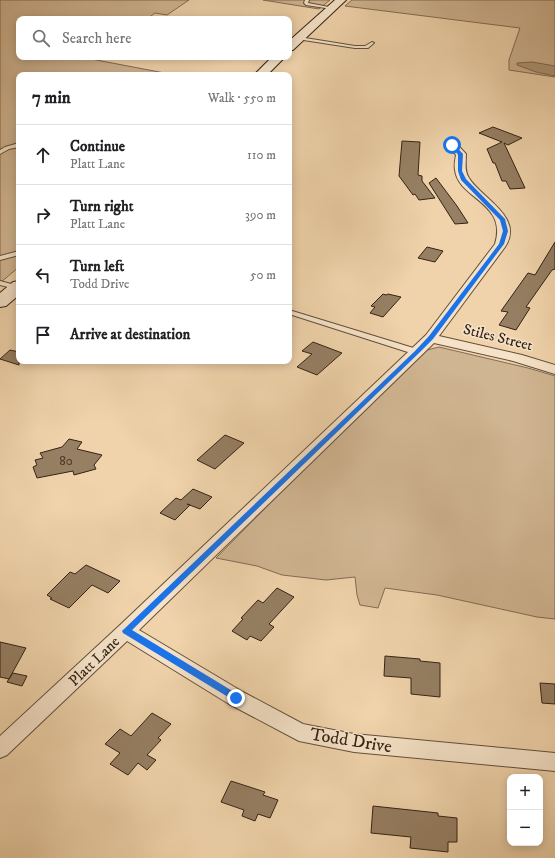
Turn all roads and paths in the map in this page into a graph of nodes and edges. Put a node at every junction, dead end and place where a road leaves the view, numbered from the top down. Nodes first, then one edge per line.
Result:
1 (308, 0) edge
2 (341, 0) edge
3 (332, 8) junction
4 (299, 38) junction
5 (372, 43) dead end
6 (292, 45) edge
7 (276, 60) edge
8 (263, 72) edge
9 (452, 145) dead end
10 (16, 146) edge
11 (0, 152) edge
12 (16, 254) edge
13 (0, 258) edge
14 (0, 283) edge
15 (16, 287) edge
16 (16, 289) edge
17 (0, 302) edge
18 (292, 313) edge
19 (431, 338) junction
20 (417, 352) junction
21 (555, 370) edge
22 (126, 631) junction
23 (0, 749) edge
24 (555, 762) edge

1 - 3 lane
2 - 3 main road
3 - 4 main road
4 - 5 lane
4 - 6 main road
7 - 8 main road
9 - 19 street, Platt Lane
10 - 11 lane
12 - 13 lane
14 - 15 lane
16 - 17 main road
18 - 20 lane
19 - 20 street, Platt Lane
19 - 21 street, Stiles Street
20 - 22 street, Platt Lane
22 - 23 street, Platt Lane
22 - 24 street, Todd Drive

